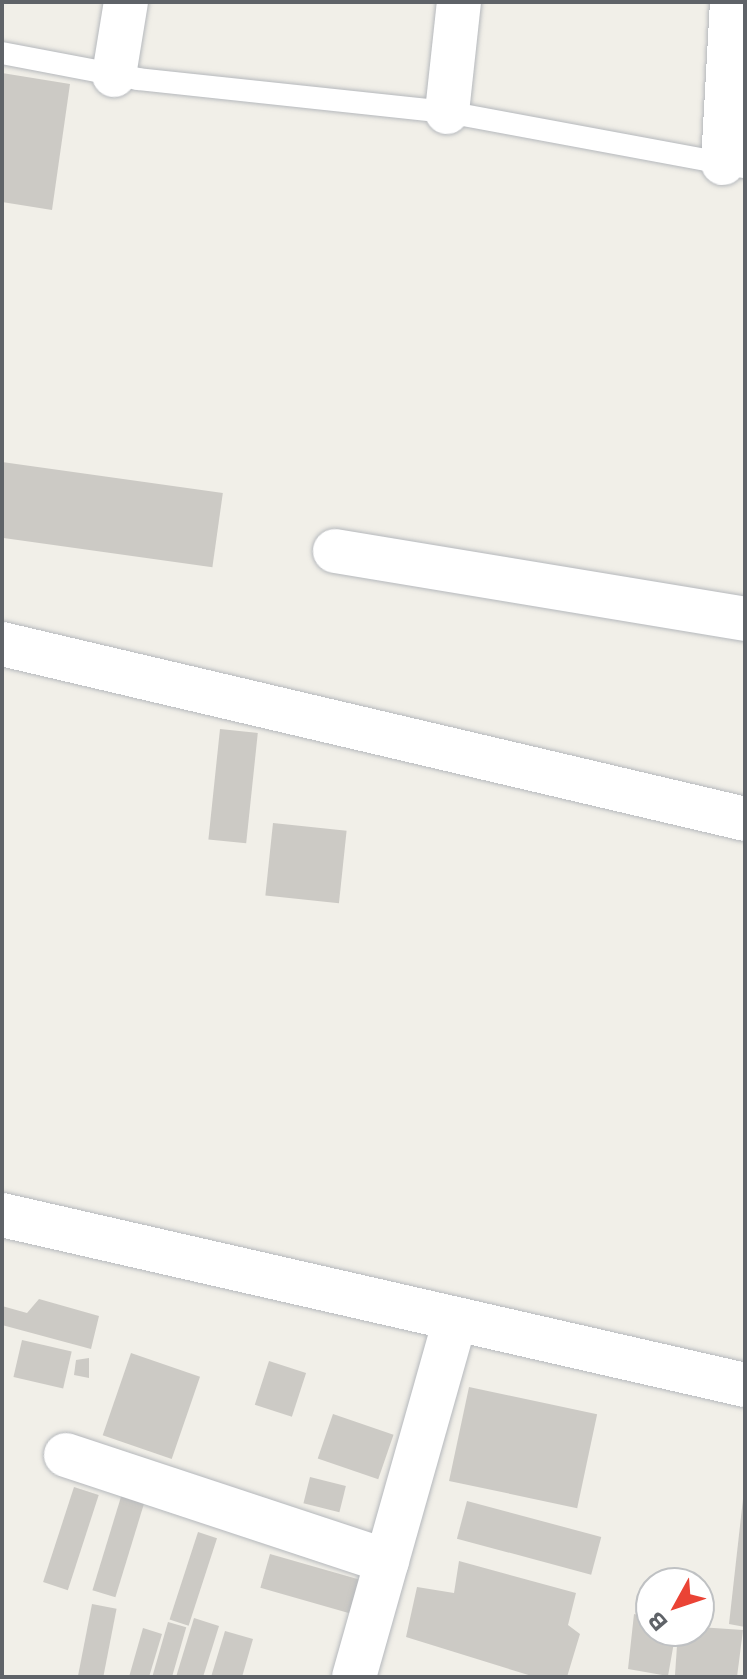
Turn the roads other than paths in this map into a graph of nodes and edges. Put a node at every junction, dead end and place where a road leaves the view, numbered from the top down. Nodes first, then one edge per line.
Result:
1 (126, 2) edge
2 (459, 2) edge
3 (732, 2) edge
4 (2, 53) edge
5 (114, 75) junction
6 (447, 112) junction
7 (734, 165) edge
8 (335, 551) dead end
9 (745, 619) edge
10 (2, 644) edge
11 (745, 819) edge
12 (2, 1215) edge
13 (455, 1319) junction
14 (745, 1385) edge
15 (66, 1455) dead end
16 (387, 1561) junction
17 (354, 1677) edge

1 - 5 street
2 - 6 street
3 - 7 street
4 - 5 lane
5 - 6 lane
6 - 7 lane
8 - 9 street
10 - 11 street
12 - 13 street
13 - 14 street
13 - 16 street
15 - 16 street
16 - 17 street

